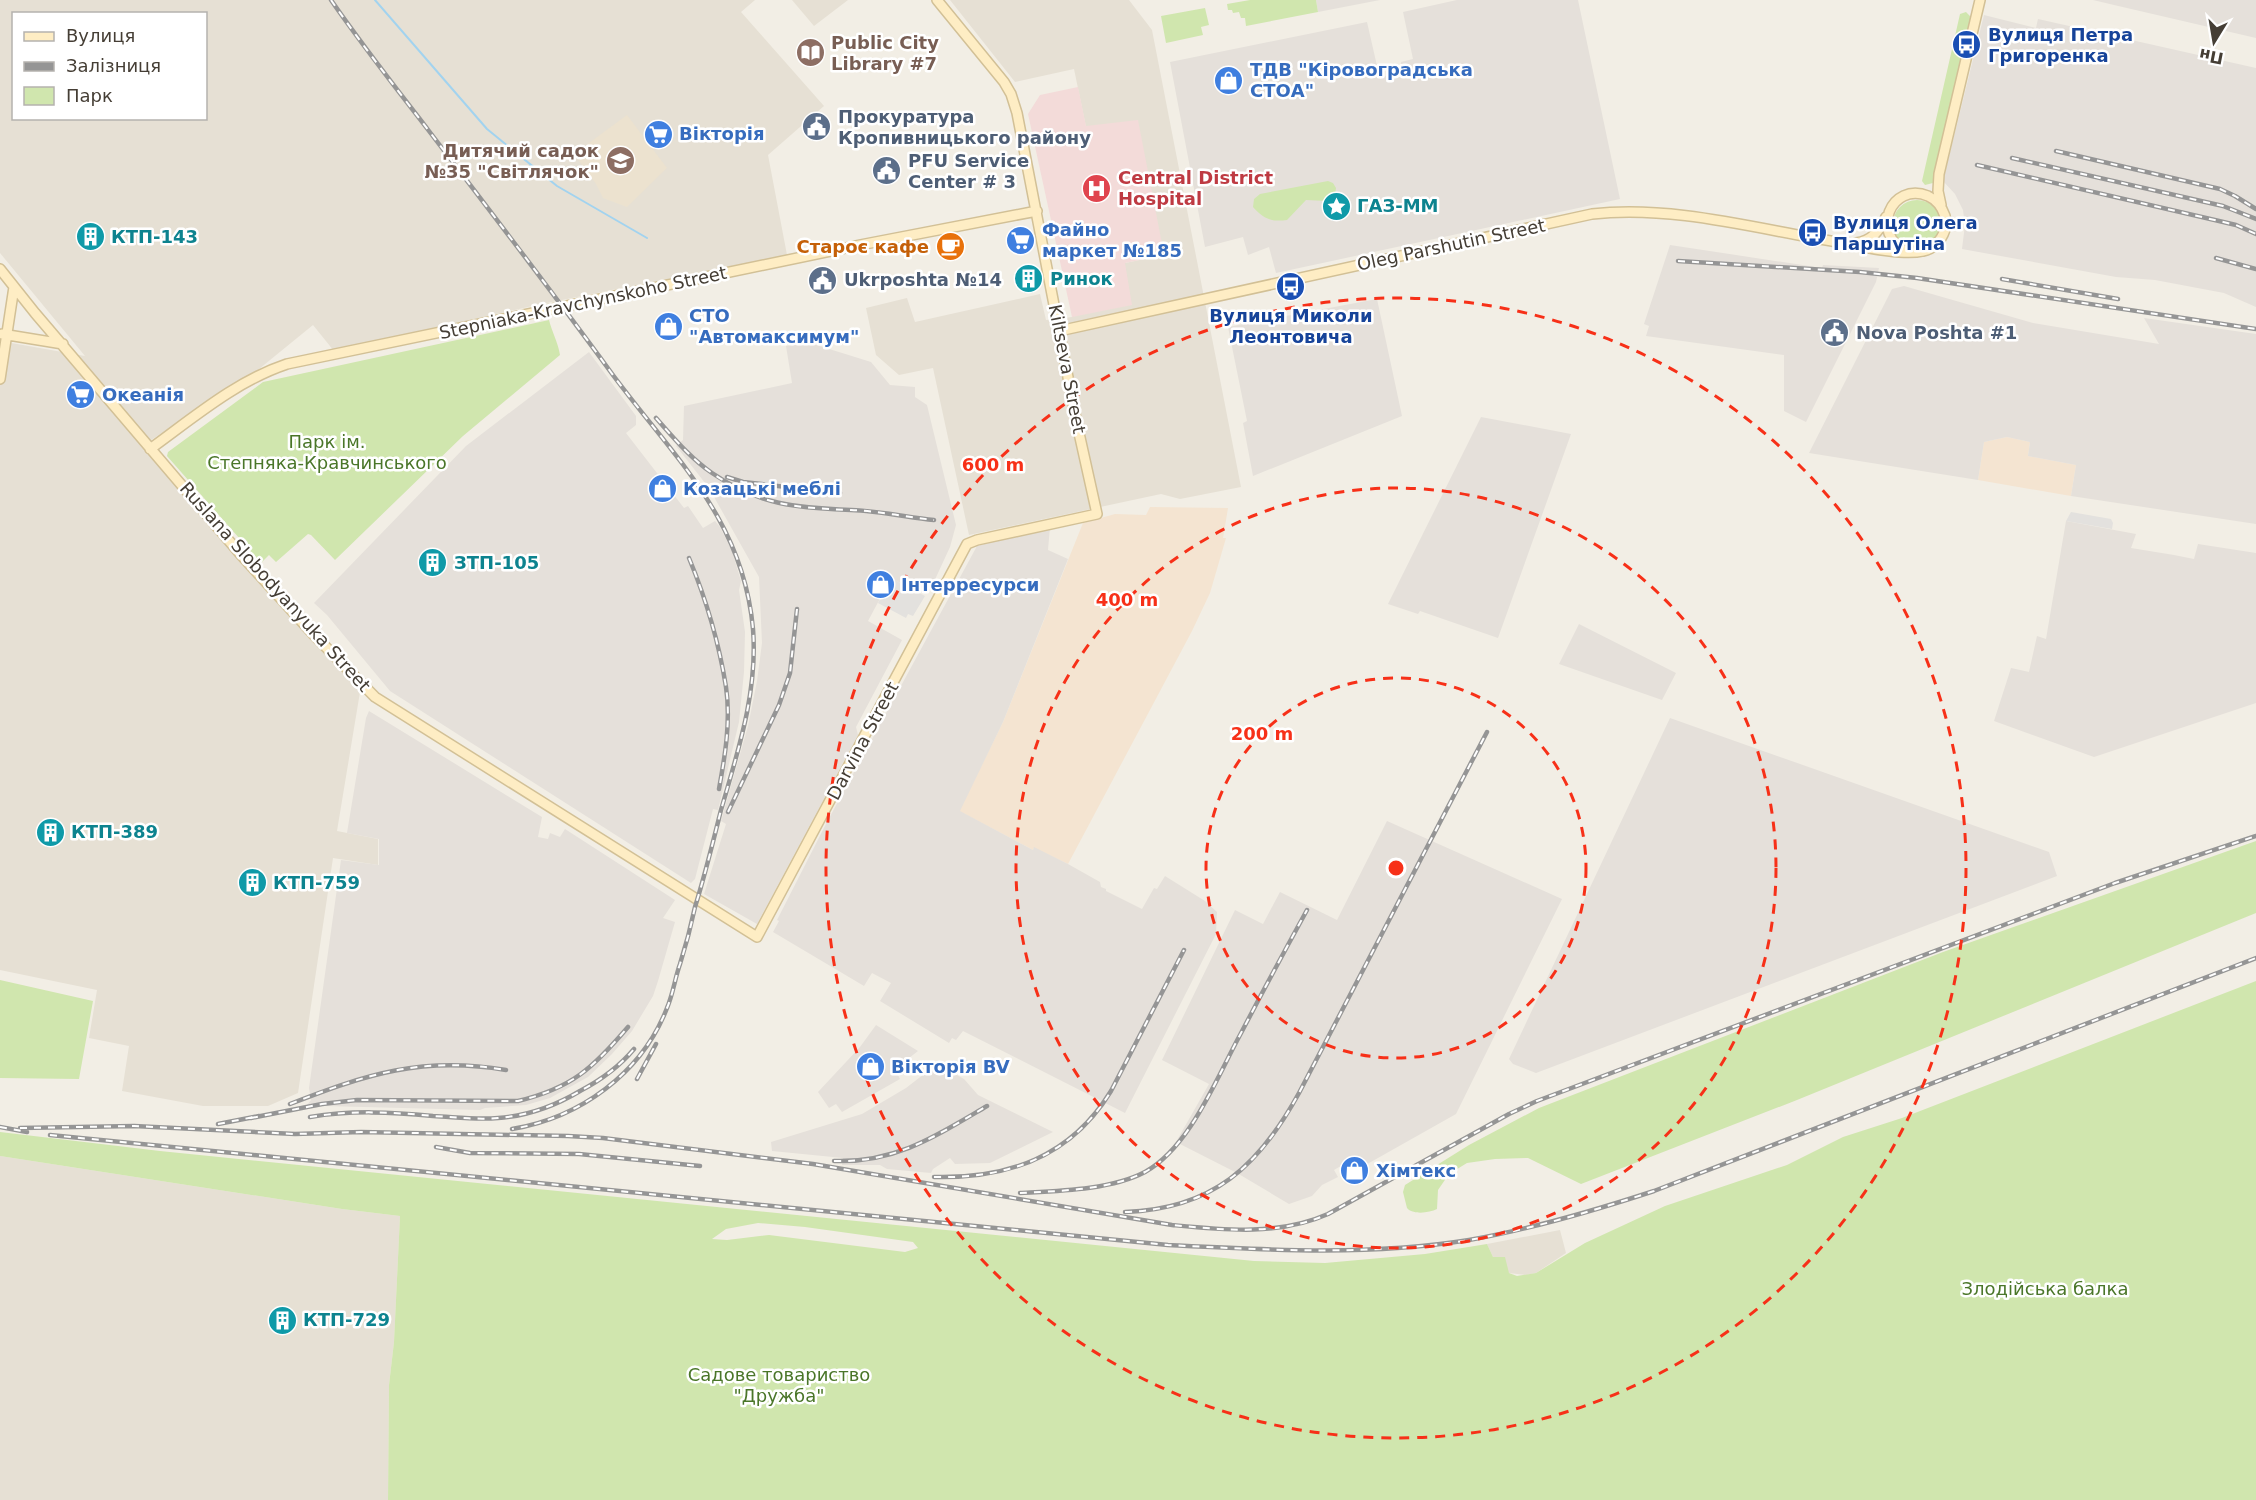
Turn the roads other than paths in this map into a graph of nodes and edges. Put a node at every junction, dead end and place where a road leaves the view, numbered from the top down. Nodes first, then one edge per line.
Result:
1 (937, 0) edge
2 (1980, 0) edge
3 (1938, 180) junction
4 (1913, 194) junction
5 (1942, 209) junction
6 (1037, 211) junction
7 (1888, 212) junction
8 (1847, 244) junction
9 (1907, 252) junction
10 (0, 269) edge
11 (14, 287) junction
12 (1059, 331) junction
13 (3, 334) edge
14 (63, 344) junction
15 (0, 379) edge
16 (150, 449) junction
17 (967, 544) joint
18 (757, 937) joint

1 - 6 street, Kiltseva Street
2 - 3 street
3 - 4 street
3 - 5 street
4 - 5 street
4 - 7 street
5 - 9 street
6 - 12 street, Kiltseva Street
6 - 16 street, Stepniaka-Kravchynskoho Street
7 - 8 street, Oleg Parshutin Street
7 - 9 street
8 - 9 street, Oleg Parshutin Street
8 - 12 street, Oleg Parshutin Street
10 - 11 street, Ruslana Slobodyanyuka Street
11 - 13 street
11 - 14 street, Ruslana Slobodyanyuka Street
12 - 17 street, Kiltseva Street
13 - 14 street
13 - 15 street
14 - 16 street, Ruslana Slobodyanyuka Street
16 - 18 street, Ruslana Slobodyanyuka Street
17 - 18 street, Darvina Street

